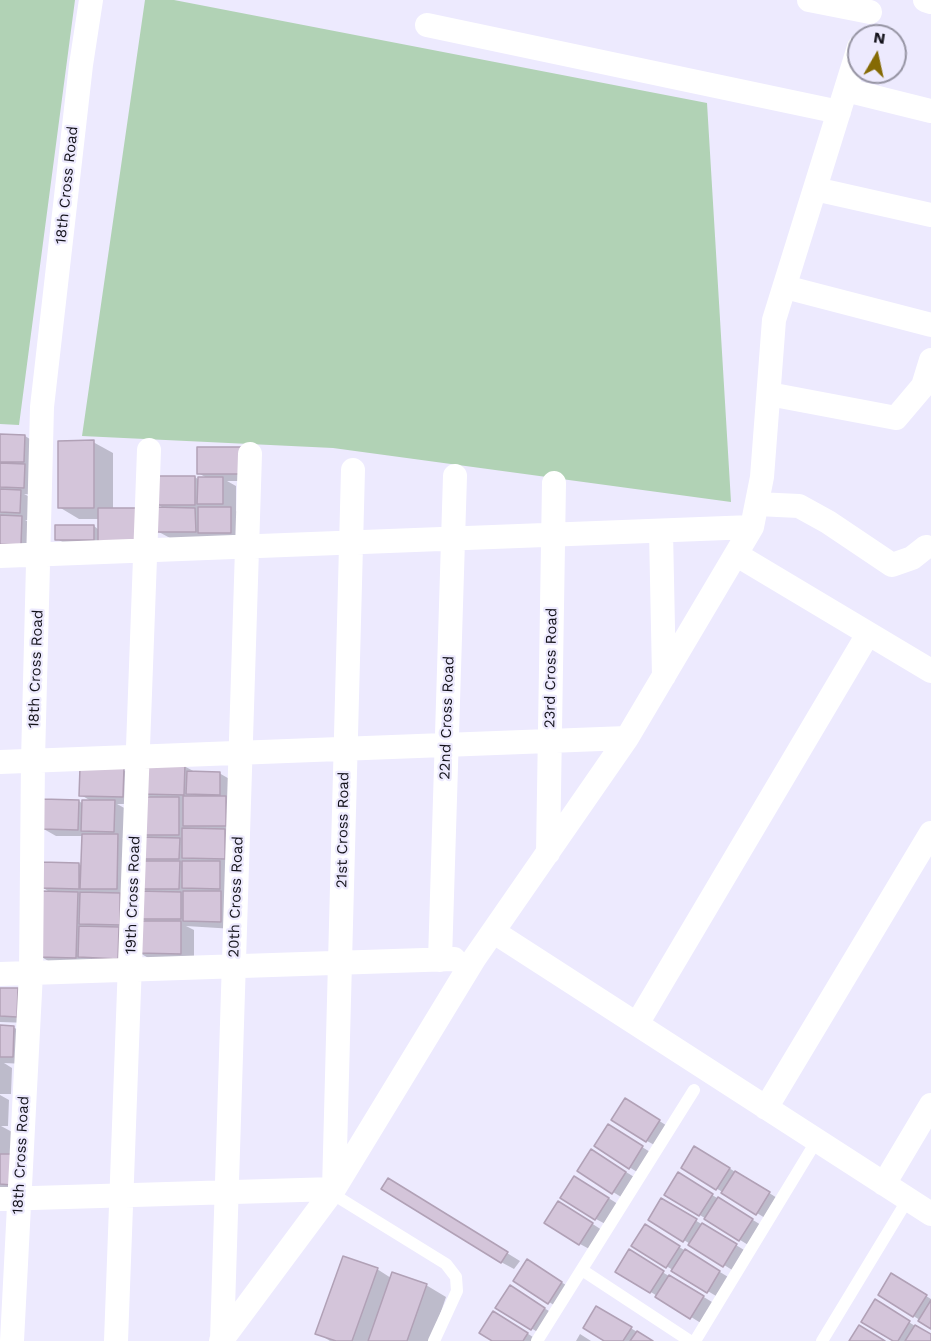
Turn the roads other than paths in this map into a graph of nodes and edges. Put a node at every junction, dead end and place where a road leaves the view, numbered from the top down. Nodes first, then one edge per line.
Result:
1 (91, 0) edge
2 (808, 0) edge
3 (925, 0) edge
4 (931, 2) edge
5 (872, 6) edge
6 (866, 24) edge
7 (427, 26) dead end
8 (847, 84) edge
9 (842, 101) junction
10 (931, 111) edge
11 (815, 189) junction
12 (931, 215) edge
13 (785, 287) junction
14 (931, 325) edge
15 (931, 360) edge
16 (769, 394) junction
17 (149, 450) dead end
18 (249, 454) dead end
19 (352, 470) dead end
20 (455, 476) dead end
21 (554, 483) dead end
22 (754, 516) junction
23 (662, 531) junction
24 (553, 535) junction
25 (453, 539) junction
26 (351, 543) junction
27 (929, 544) edge
28 (247, 547) junction
29 (146, 550) junction
30 (39, 555) junction
31 (736, 555) junction
32 (0, 556) edge
33 (868, 634) junction
34 (931, 671) edge
35 (664, 676) junction
36 (627, 738) junction
37 (550, 741) junction
38 (446, 745) junction
39 (345, 748) junction
40 (240, 753) junction
41 (137, 756) junction
42 (33, 760) junction
43 (0, 762) edge
44 (931, 832) edge
45 (548, 853) junction
46 (494, 932) junction
47 (474, 959) junction
48 (440, 960) junction
49 (340, 963) junction
50 (234, 967) junction
51 (130, 970) junction
52 (31, 973) junction
53 (0, 974) edge
54 (637, 1024) junction
55 (694, 1090) dead end
56 (931, 1105) edge
57 (766, 1108) junction
58 (817, 1140) junction
59 (884, 1184) junction
60 (333, 1191) junction
61 (227, 1192) junction
62 (122, 1196) junction
63 (9, 1199) edge
64 (908, 1199) junction
65 (931, 1214) edge
66 (582, 1270) junction
67 (222, 1340) edge
68 (12, 1341) edge
69 (116, 1341) edge
70 (434, 1341) edge
71 (537, 1341) edge
72 (690, 1341) edge
73 (694, 1341) edge
74 (822, 1341) edge

1 - 30 street, 18th Cross Road
2 - 5 street
3 - 4 street
5 - 6 street
7 - 9 street
8 - 9 street
9 - 10 street
9 - 11 street
11 - 12 street
11 - 13 street
13 - 14 street
13 - 16 street
15 - 16 street
16 - 22 street
17 - 29 street, 19th Cross Road
18 - 28 street, 20th Cross Road
19 - 26 street, 21st Cross Road
20 - 25 street, 22nd Cross Road
21 - 24 street, 23rd Cross Road
22 - 23 street
22 - 27 street
22 - 31 street
23 - 24 street
23 - 35 street
24 - 25 street
24 - 37 street, 23rd Cross Road
25 - 26 street
25 - 38 street, 22nd Cross Road
26 - 28 street
26 - 39 street, 21st Cross Road
28 - 29 street
28 - 40 street, 20th Cross Road
29 - 30 street
29 - 41 street, 19th Cross Road
30 - 32 street
30 - 42 street, 18th Cross Road
31 - 33 street
31 - 35 street
33 - 34 street
33 - 54 street
35 - 36 street
36 - 37 street
36 - 45 street
37 - 38 street
37 - 45 street, 23rd Cross Road
38 - 39 street
38 - 48 street, 22nd Cross Road
39 - 40 street
39 - 49 street, 21st Cross Road
40 - 41 street
40 - 50 street, 20th Cross Road
41 - 42 street
41 - 51 street, 19th Cross Road
42 - 43 street
42 - 52 street, 18th Cross Road
44 - 57 street
45 - 46 street
46 - 47 street
46 - 54 street
47 - 48 street
47 - 60 street
48 - 49 street
49 - 50 street
49 - 60 street, 21st Cross Road
50 - 51 street
50 - 61 street, 20th Cross Road
51 - 52 street
51 - 62 street, 19th Cross Road
52 - 53 street
52 - 63 street, 18th Cross Road
54 - 57 street
55 - 66 lane
56 - 59 street
57 - 58 street
58 - 59 street
58 - 73 lane
59 - 64 street
60 - 61 street
60 - 67 street
60 - 70 lane
61 - 62 street
61 - 67 street, 20th Cross Road
62 - 63 street
62 - 69 street, 19th Cross Road
63 - 68 street, 18th Cross Road
64 - 65 street
64 - 74 lane
66 - 71 lane
66 - 72 lane

